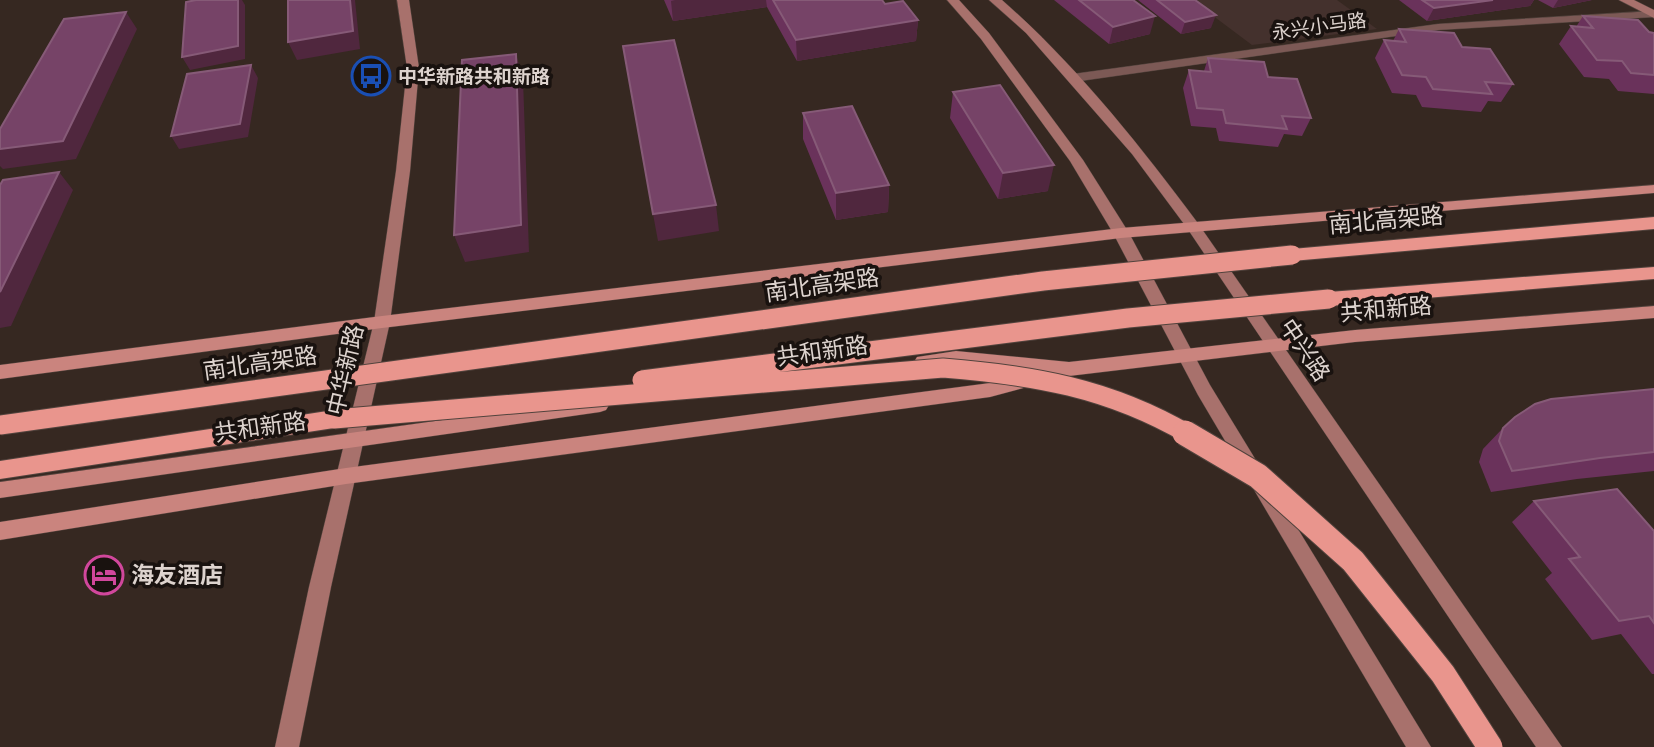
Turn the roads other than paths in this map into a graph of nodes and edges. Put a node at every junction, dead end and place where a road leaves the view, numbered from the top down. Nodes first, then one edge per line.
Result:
1 (402, 0) edge
2 (953, 0) edge
3 (995, 0) edge
4 (1625, 0) edge
5 (1653, 14) edge
6 (1073, 78) junction
7 (1654, 189) edge
8 (1654, 223) edge
9 (1192, 225) junction
10 (1121, 233) junction
11 (1654, 273) edge
12 (1654, 312) edge
13 (382, 323) junction
14 (1271, 344) junction
15 (1185, 354) junction
16 (1069, 369) junction
17 (0, 372) edge
18 (334, 419) junction
19 (0, 425) edge
20 (354, 438) junction
21 (0, 470) edge
22 (346, 476) junction
23 (0, 490) edge
24 (0, 531) edge
25 (287, 747) edge
26 (1419, 747) edge
27 (1490, 747) edge
28 (1550, 747) edge

1 - 13 main road, 中华新路
2 - 10 main road
3 - 6 main road, 中兴路
4 - 5 main road
5 - 6 lane, 永兴小马路
6 - 9 main road, 中兴路
7 - 9 main road
8 - 19 highway, 南北高架路, bridge
9 - 10 main road
9 - 14 main road, 中兴路
10 - 13 main road
10 - 15 main road
11 - 18 highway, bridge
12 - 14 main road, 共和新路
13 - 17 main road
13 - 20 main road, 中华新路
14 - 15 main road, 共和新路
14 - 28 main road, 中兴路
15 - 16 main road, 共和新路
15 - 26 main road
16 - 20 main road, 共和新路
16 - 22 main road
18 - 21 highway
18 - 27 highway, bridge
20 - 22 main road, 中华新路
20 - 23 main road, 共和新路
22 - 24 main road
22 - 25 main road, 中华新路

